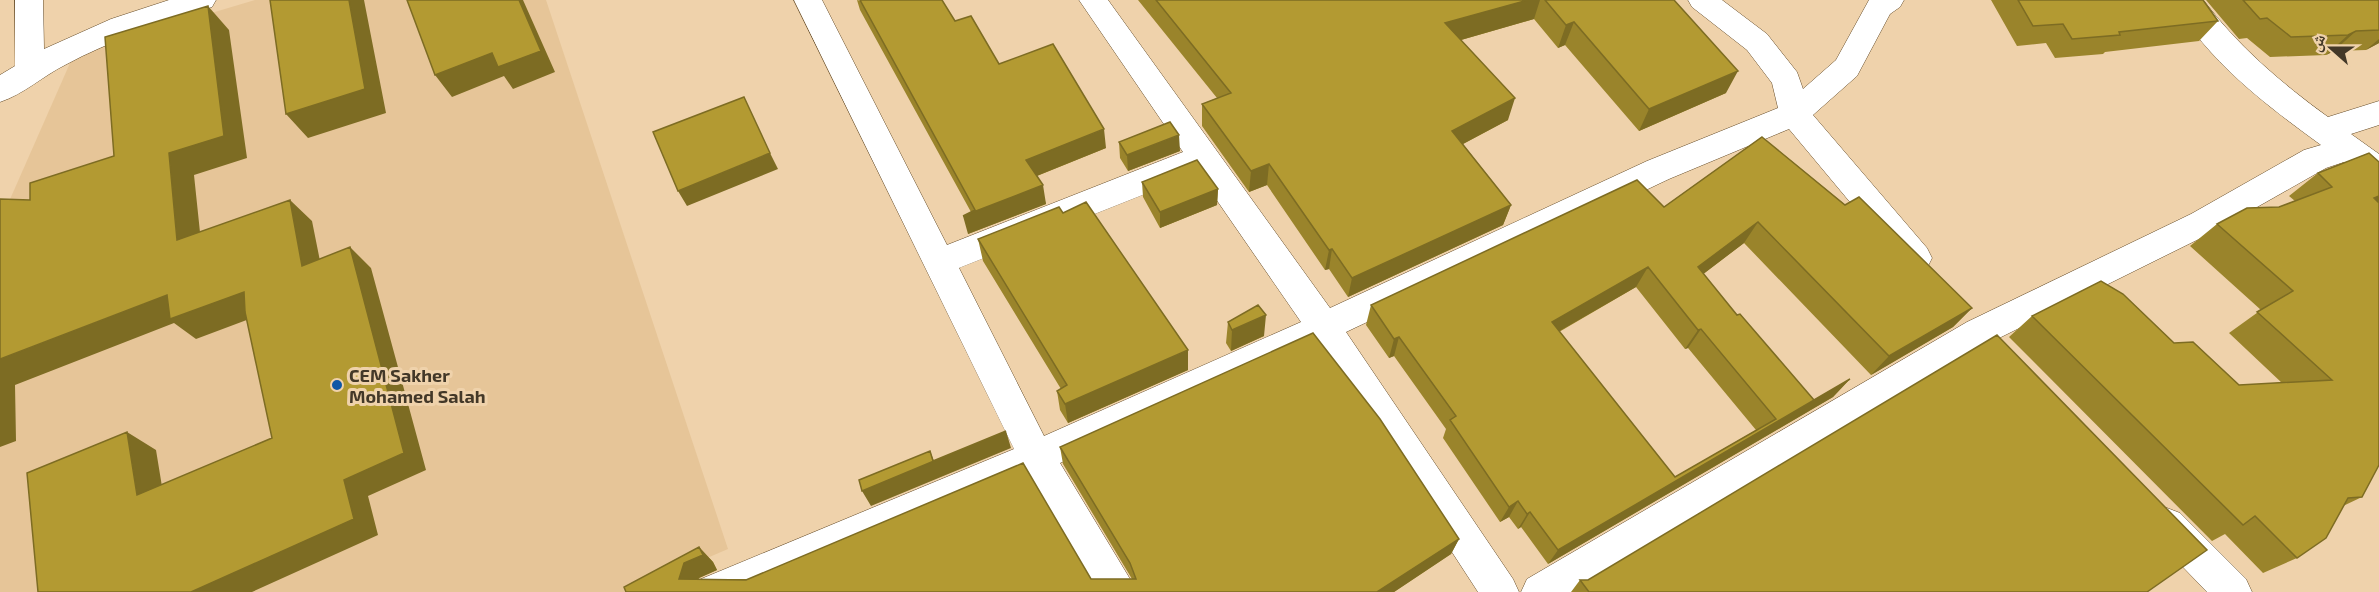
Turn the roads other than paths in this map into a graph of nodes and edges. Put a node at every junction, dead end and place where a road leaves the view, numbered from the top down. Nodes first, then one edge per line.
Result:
1 (29, 0) edge
2 (202, 0) edge
3 (808, 0) edge
4 (1093, 0) edge
5 (1702, 0) edge
6 (1890, 0) edge
7 (2187, 0) edge
8 (30, 71) junction
9 (0, 90) edge
10 (2379, 113) edge
11 (1794, 114) junction
12 (2337, 139) junction
13 (1204, 157) junction
14 (2379, 171) edge
15 (939, 262) junction
16 (1934, 279) edge
17 (1956, 305) edge
18 (1324, 327) junction
19 (1979, 332) junction
20 (2004, 357) edge
21 (1036, 456) junction
22 (2143, 500) edge
23 (714, 592) edge
24 (1117, 592) edge
25 (1500, 592) edge
26 (1540, 592) edge
27 (2233, 592) edge

1 - 8 street
2 - 8 street
3 - 15 street
4 - 13 street
5 - 11 street
6 - 11 street
7 - 12 street
8 - 9 street
10 - 12 street
11 - 16 street
11 - 18 street
12 - 14 street
12 - 19 street
13 - 15 street
13 - 18 street
15 - 21 street
17 - 19 street
18 - 21 street
18 - 25 street
19 - 20 street
19 - 26 street
21 - 23 street
21 - 24 street
22 - 27 street

